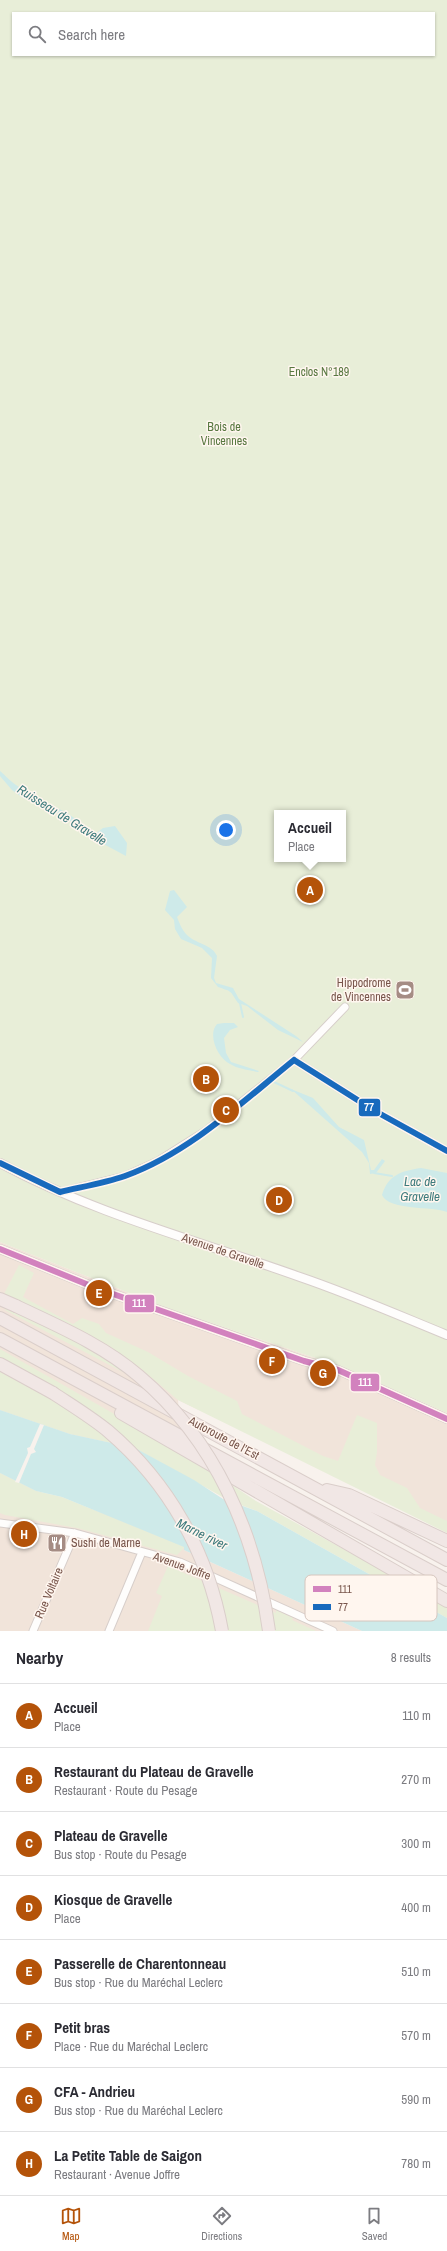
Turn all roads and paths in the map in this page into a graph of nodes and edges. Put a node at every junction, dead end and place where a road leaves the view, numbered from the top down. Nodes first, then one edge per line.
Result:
1 (345, 1007) dead end
2 (294, 1060) junction
3 (447, 1151) edge
4 (0, 1163) edge
5 (60, 1192) junction
6 (0, 1249) edge
7 (0, 1299) edge
8 (0, 1318) edge
9 (447, 1335) edge
10 (0, 1339) edge
11 (0, 1364) edge
12 (68, 1377) junction
13 (447, 1419) edge
14 (316, 1488) junction
15 (0, 1523) edge
16 (74, 1533) junction
17 (447, 1541) edge
18 (142, 1552) junction
19 (447, 1560) edge
20 (402, 1575) edge
21 (447, 1580) edge
22 (437, 1595) edge
23 (447, 1601) edge
24 (305, 1618) edge
25 (311, 1621) edge
26 (33, 1631) edge
27 (109, 1631) edge
28 (222, 1631) edge
29 (269, 1631) edge
30 (333, 1631) edge

1 - 2 street
2 - 3 street
2 - 5 street
4 - 5 street, Avenue de Gravelle
5 - 9 street, Avenue de Gravelle
6 - 13 street
7 - 29 highway, bridge
8 - 14 highway, Autoroute de l’Est
10 - 12 highway, Autoroute de l’Est
11 - 28 highway, bridge
12 - 20 highway
12 - 21 highway, Autoroute de l’Est
14 - 17 highway
14 - 19 highway, Autoroute de l’Est
15 - 16 street, Avenue Joffre
16 - 18 street, Avenue Joffre
16 - 26 street, Rue Voltaire
18 - 24 street, Avenue Joffre
18 - 27 street
22 - 23 highway
25 - 30 street, Avenue Joffre

